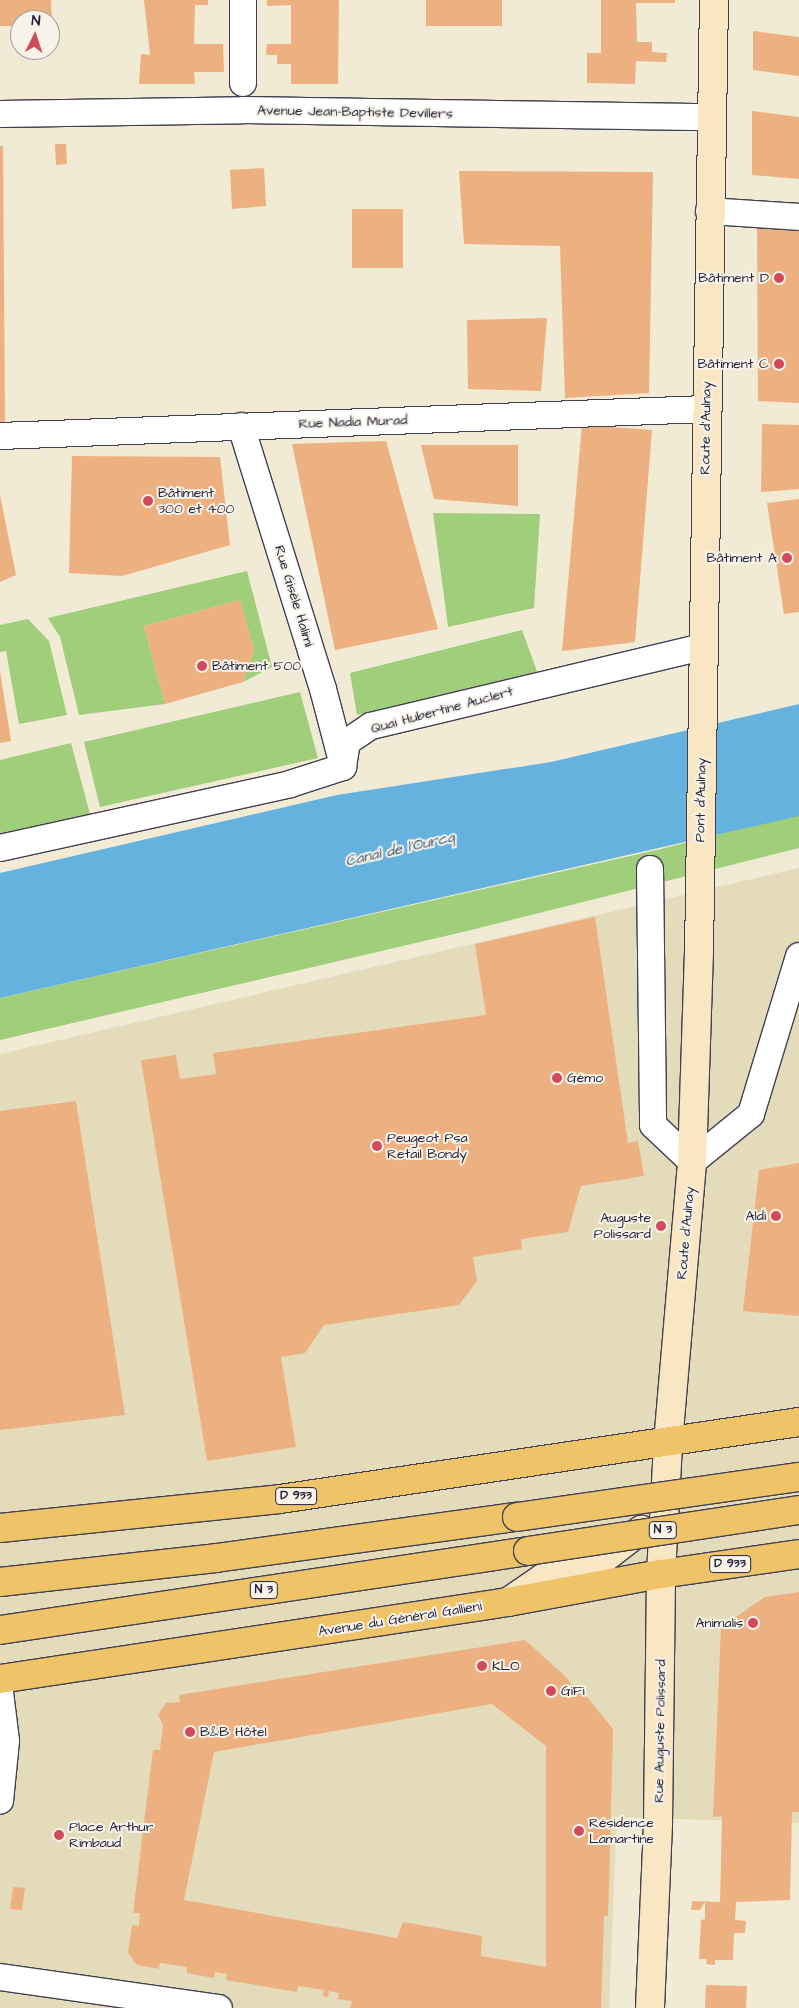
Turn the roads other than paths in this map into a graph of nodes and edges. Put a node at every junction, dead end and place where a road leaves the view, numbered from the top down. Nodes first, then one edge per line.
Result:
1 (243, 0) edge
2 (714, 0) edge
3 (243, 83) dead end
4 (0, 114) edge
5 (711, 117) junction
6 (709, 211) junction
7 (799, 217) edge
8 (706, 409) junction
9 (241, 426) junction
10 (0, 436) edge
11 (703, 646) junction
12 (343, 767) junction
13 (0, 848) edge
14 (650, 868) dead end
15 (699, 953) joint
16 (799, 956) edge
17 (692, 1162) junction
18 (799, 1422) edge
19 (668, 1443) junction
20 (799, 1477) edge
21 (799, 1510) edge
22 (665, 1513) junction
23 (0, 1528) edge
24 (799, 1554) edge
25 (661, 1574) junction
26 (0, 1582) edge
27 (508, 1602) junction
28 (0, 1630) edge
29 (0, 1679) edge
30 (0, 1692) edge
31 (0, 1801) edge
32 (0, 1977) edge
33 (100, 2000) edge
34 (219, 2008) edge
35 (650, 2008) edge

1 - 3 street
2 - 5 street, Route d'Aulnay
4 - 5 street, Avenue Jean-Baptiste Devillers
5 - 6 street, Route d'Aulnay
6 - 7 street
6 - 8 street, Route d'Aulnay
8 - 9 street, Rue Nadia Murad
8 - 11 street, Route d'Aulnay
9 - 10 street, Rue Nadia Murad
9 - 12 street, Rue Gisèle Halimi
11 - 12 street, Quai Hubertine Auclert
11 - 15 street, Pont d'Aulnay
12 - 13 street
14 - 17 street
15 - 17 street, Route d'Aulnay
16 - 17 street
17 - 19 street, Route d'Aulnay
18 - 19 main road, D 933
19 - 22 street, Route d'Aulnay
19 - 23 main road, D 933
20 - 26 main road, bridge
21 - 28 main road, N 3, bridge
22 - 25 street, Rue Auguste Polissard
22 - 27 street
24 - 25 main road, Avenue du Général Gallieni / D 933
25 - 27 main road, Avenue du Général Gallieni / D 933
25 - 35 street, Rue Auguste Polissard
27 - 29 main road, Avenue du Général Gallieni / D 933
30 - 31 street
32 - 33 street
33 - 34 street

